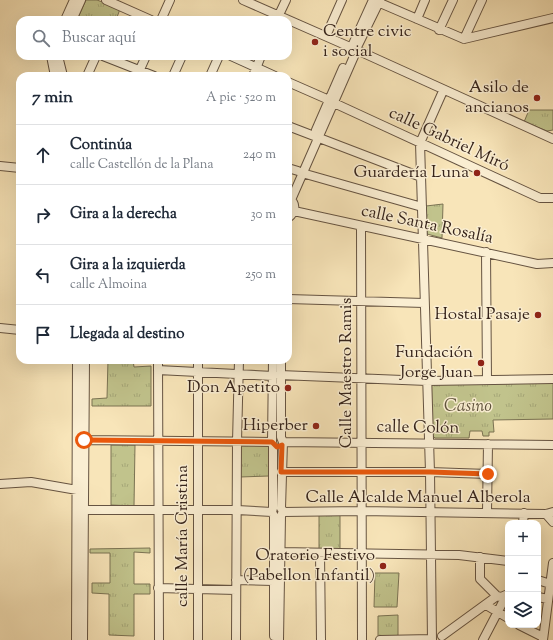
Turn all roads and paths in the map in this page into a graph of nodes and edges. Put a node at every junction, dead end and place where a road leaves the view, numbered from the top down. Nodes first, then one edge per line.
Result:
1 (74, 0) edge
2 (81, 0) edge
3 (106, 0) edge
4 (170, 0) edge
5 (243, 0) edge
6 (286, 0) edge
7 (334, 0) edge
8 (342, 0) edge
9 (425, 0) edge
10 (453, 0) edge
11 (482, 0) edge
12 (376, 1) edge
13 (338, 9) junction
14 (67, 16) edge
15 (74, 16) edge
16 (142, 16) edge
17 (164, 16) edge
18 (273, 16) edge
19 (278, 16) edge
20 (553, 18) edge
21 (417, 19) junction
22 (292, 24) edge
23 (440, 30) junction
24 (326, 36) junction
25 (464, 39) junction
26 (354, 49) junction
27 (52, 60) edge
28 (59, 60) edge
29 (94, 60) edge
30 (111, 60) edge
31 (144, 60) edge
32 (180, 60) edge
33 (217, 60) edge
34 (239, 60) edge
35 (259, 60) edge
36 (256, 68) junction
37 (55, 72) edge
38 (62, 72) edge
39 (89, 72) edge
40 (136, 72) edge
41 (138, 72) edge
42 (175, 72) edge
43 (212, 72) edge
44 (254, 72) edge
45 (266, 72) edge
46 (292, 84) edge
47 (443, 91) junction
48 (332, 101) junction
49 (292, 128) edge
50 (316, 137) junction
51 (553, 139) edge
52 (420, 143) junction
53 (0, 166) edge
54 (16, 168) edge
55 (292, 169) edge
56 (300, 172) junction
57 (421, 177) junction
58 (292, 190) edge
59 (553, 198) edge
60 (292, 202) edge
61 (422, 207) junction
62 (294, 211) junction
63 (292, 213) edge
64 (361, 226) junction
65 (423, 239) junction
66 (486, 252) junction
67 (553, 263) edge
68 (292, 299) edge
69 (361, 301) junction
70 (424, 303) junction
71 (0, 328) edge
72 (16, 330) edge
73 (77, 364) edge
74 (85, 364) edge
75 (158, 364) edge
76 (198, 364) edge
77 (239, 364) edge
78 (274, 364) edge
79 (280, 364) edge
80 (158, 370) junction
81 (198, 372) junction
82 (239, 374) junction
83 (277, 375) junction
84 (362, 378) junction
85 (487, 380) junction
86 (553, 380) edge
87 (426, 381) junction
88 (84, 440) junction
89 (158, 441) junction
90 (198, 441) junction
91 (237, 442) junction
92 (277, 442) junction
93 (362, 443) junction
94 (428, 443) junction
95 (488, 444) junction
96 (553, 445) edge
97 (281, 472) junction
98 (362, 472) junction
99 (430, 472) junction
100 (488, 474) junction
101 (0, 484) edge
102 (77, 490) junction
103 (84, 510) junction
104 (198, 510) junction
105 (237, 510) junction
106 (158, 511) junction
107 (362, 511) junction
108 (430, 511) junction
109 (277, 512) junction
110 (488, 512) junction
111 (524, 513) junction
112 (550, 513) edge
113 (523, 520) edge
114 (553, 522) edge
115 (280, 552) junction
116 (320, 553) junction
117 (361, 554) junction
118 (431, 554) junction
119 (480, 557) junction
120 (505, 561) edge
121 (553, 563) edge
122 (236, 580) junction
123 (273, 581) junction
124 (541, 581) edge
125 (552, 584) edge
126 (158, 588) junction
127 (198, 589) junction
128 (236, 590) junction
129 (497, 596) junction
130 (505, 596) edge
131 (505, 599) edge
132 (541, 599) edge
133 (550, 604) edge
134 (486, 605) junction
135 (498, 613) junction
136 (505, 616) edge
137 (525, 628) edge
138 (437, 638) edge
139 (543, 638) edge
140 (76, 640) edge
141 (84, 640) edge
142 (158, 640) edge
143 (198, 640) edge
144 (236, 640) edge
145 (274, 640) edge
146 (279, 640) edge
147 (321, 640) edge
148 (362, 640) edge
149 (380, 640) edge
150 (484, 640) edge

1 - 14 street
2 - 15 street
3 - 16 street
4 - 17 street
5 - 18 street
6 - 19 street
7 - 13 street
8 - 13 street
9 - 21 street
10 - 23 street
11 - 25 street
12 - 21 street
12 - 26 street
13 - 24 street
20 - 25 street
21 - 23 street
22 - 24 street
23 - 25 street
24 - 26 street
26 - 47 street
26 - 48 street
27 - 37 street
28 - 38 street
29 - 39 street
30 - 40 street
31 - 41 street
32 - 42 street
33 - 43 street
34 - 36 street
35 - 36 street
36 - 44 street
36 - 45 street
46 - 48 street, calle Gabriel Miró
47 - 51 street
47 - 52 street
48 - 50 street
48 - 52 street, calle Gabriel Miró
49 - 50 street
50 - 56 street
50 - 57 street
52 - 57 street
52 - 59 street, calle Gabriel Miró
53 - 54 street
55 - 56 street
56 - 58 street
56 - 61 street
57 - 61 street
60 - 62 street
61 - 65 street
62 - 63 street
62 - 64 street, calle Santa Rosalía
64 - 65 street, calle Santa Rosalía
64 - 69 street, Calle Maestro Ramis
65 - 66 street, calle Santa Rosalía
65 - 70 street
66 - 67 street, calle Santa Rosalía
66 - 85 street
68 - 69 street
69 - 70 street
69 - 84 street, Calle Maestro Ramis
70 - 87 street
71 - 72 street
73 - 102 street
74 - 88 street
75 - 80 street
76 - 81 street, calle María Cristina
77 - 82 street
78 - 83 street
79 - 83 street
80 - 81 street
80 - 89 street
81 - 82 street
81 - 90 street, calle María Cristina
82 - 83 street
82 - 91 street
83 - 84 street
83 - 92 street
84 - 87 street
84 - 93 street, Calle Maestro Ramis
85 - 86 street
85 - 87 street
87 - 94 street
88 - 89 street, calle Colón
88 - 103 street
89 - 90 street, calle Colón
89 - 106 street
90 - 91 street, calle Colón
90 - 104 street, calle María Cristina
91 - 92 street, calle Colón
91 - 105 street
92 - 93 street, calle Colón
92 - 97 street
92 - 109 street
93 - 94 street, calle Colón
93 - 98 street, Calle Maestro Ramis
94 - 95 street, calle Colón
94 - 99 street
95 - 96 street, calle Colón
95 - 100 street
97 - 98 street
97 - 109 street
98 - 99 street
98 - 107 street, Calle Maestro Ramis
99 - 100 street
99 - 108 street
100 - 110 street
101 - 102 street
102 - 103 street
102 - 140 street
103 - 106 street, Calle Alcalde Manuel Alberola
103 - 141 street
104 - 105 street, Calle Alcalde Manuel Alberola
104 - 106 street, Calle Alcalde Manuel Alberola
104 - 127 street, calle María Cristina
105 - 109 street, Calle Alcalde Manuel Alberola
105 - 122 street
106 - 126 street
107 - 108 street, Calle Alcalde Manuel Alberola
107 - 109 street, Calle Alcalde Manuel Alberola
107 - 117 street, Calle Maestro Ramis
108 - 110 street, Calle Alcalde Manuel Alberola
108 - 118 street
109 - 115 street
109 - 123 street
110 - 111 street, Calle Alcalde Manuel Alberola
111 - 112 street, Calle Alcalde Manuel Alberola
111 - 113 street
112 - 114 street
115 - 116 street
115 - 146 street
116 - 117 street
116 - 147 street
117 - 118 street
117 - 148 street, Calle Maestro Ramis
118 - 119 street
118 - 138 street
119 - 120 street
119 - 129 street
121 - 125 street
122 - 123 street
122 - 128 street
123 - 145 street
124 - 125 street
125 - 133 street
126 - 127 street
126 - 142 street
127 - 128 street
127 - 143 street, calle María Cristina
128 - 144 street
129 - 130 street
129 - 134 street
131 - 135 street
132 - 133 street
133 - 139 street
134 - 135 street
134 - 138 street
135 - 136 street
135 - 150 street
137 - 139 street
138 - 149 street

